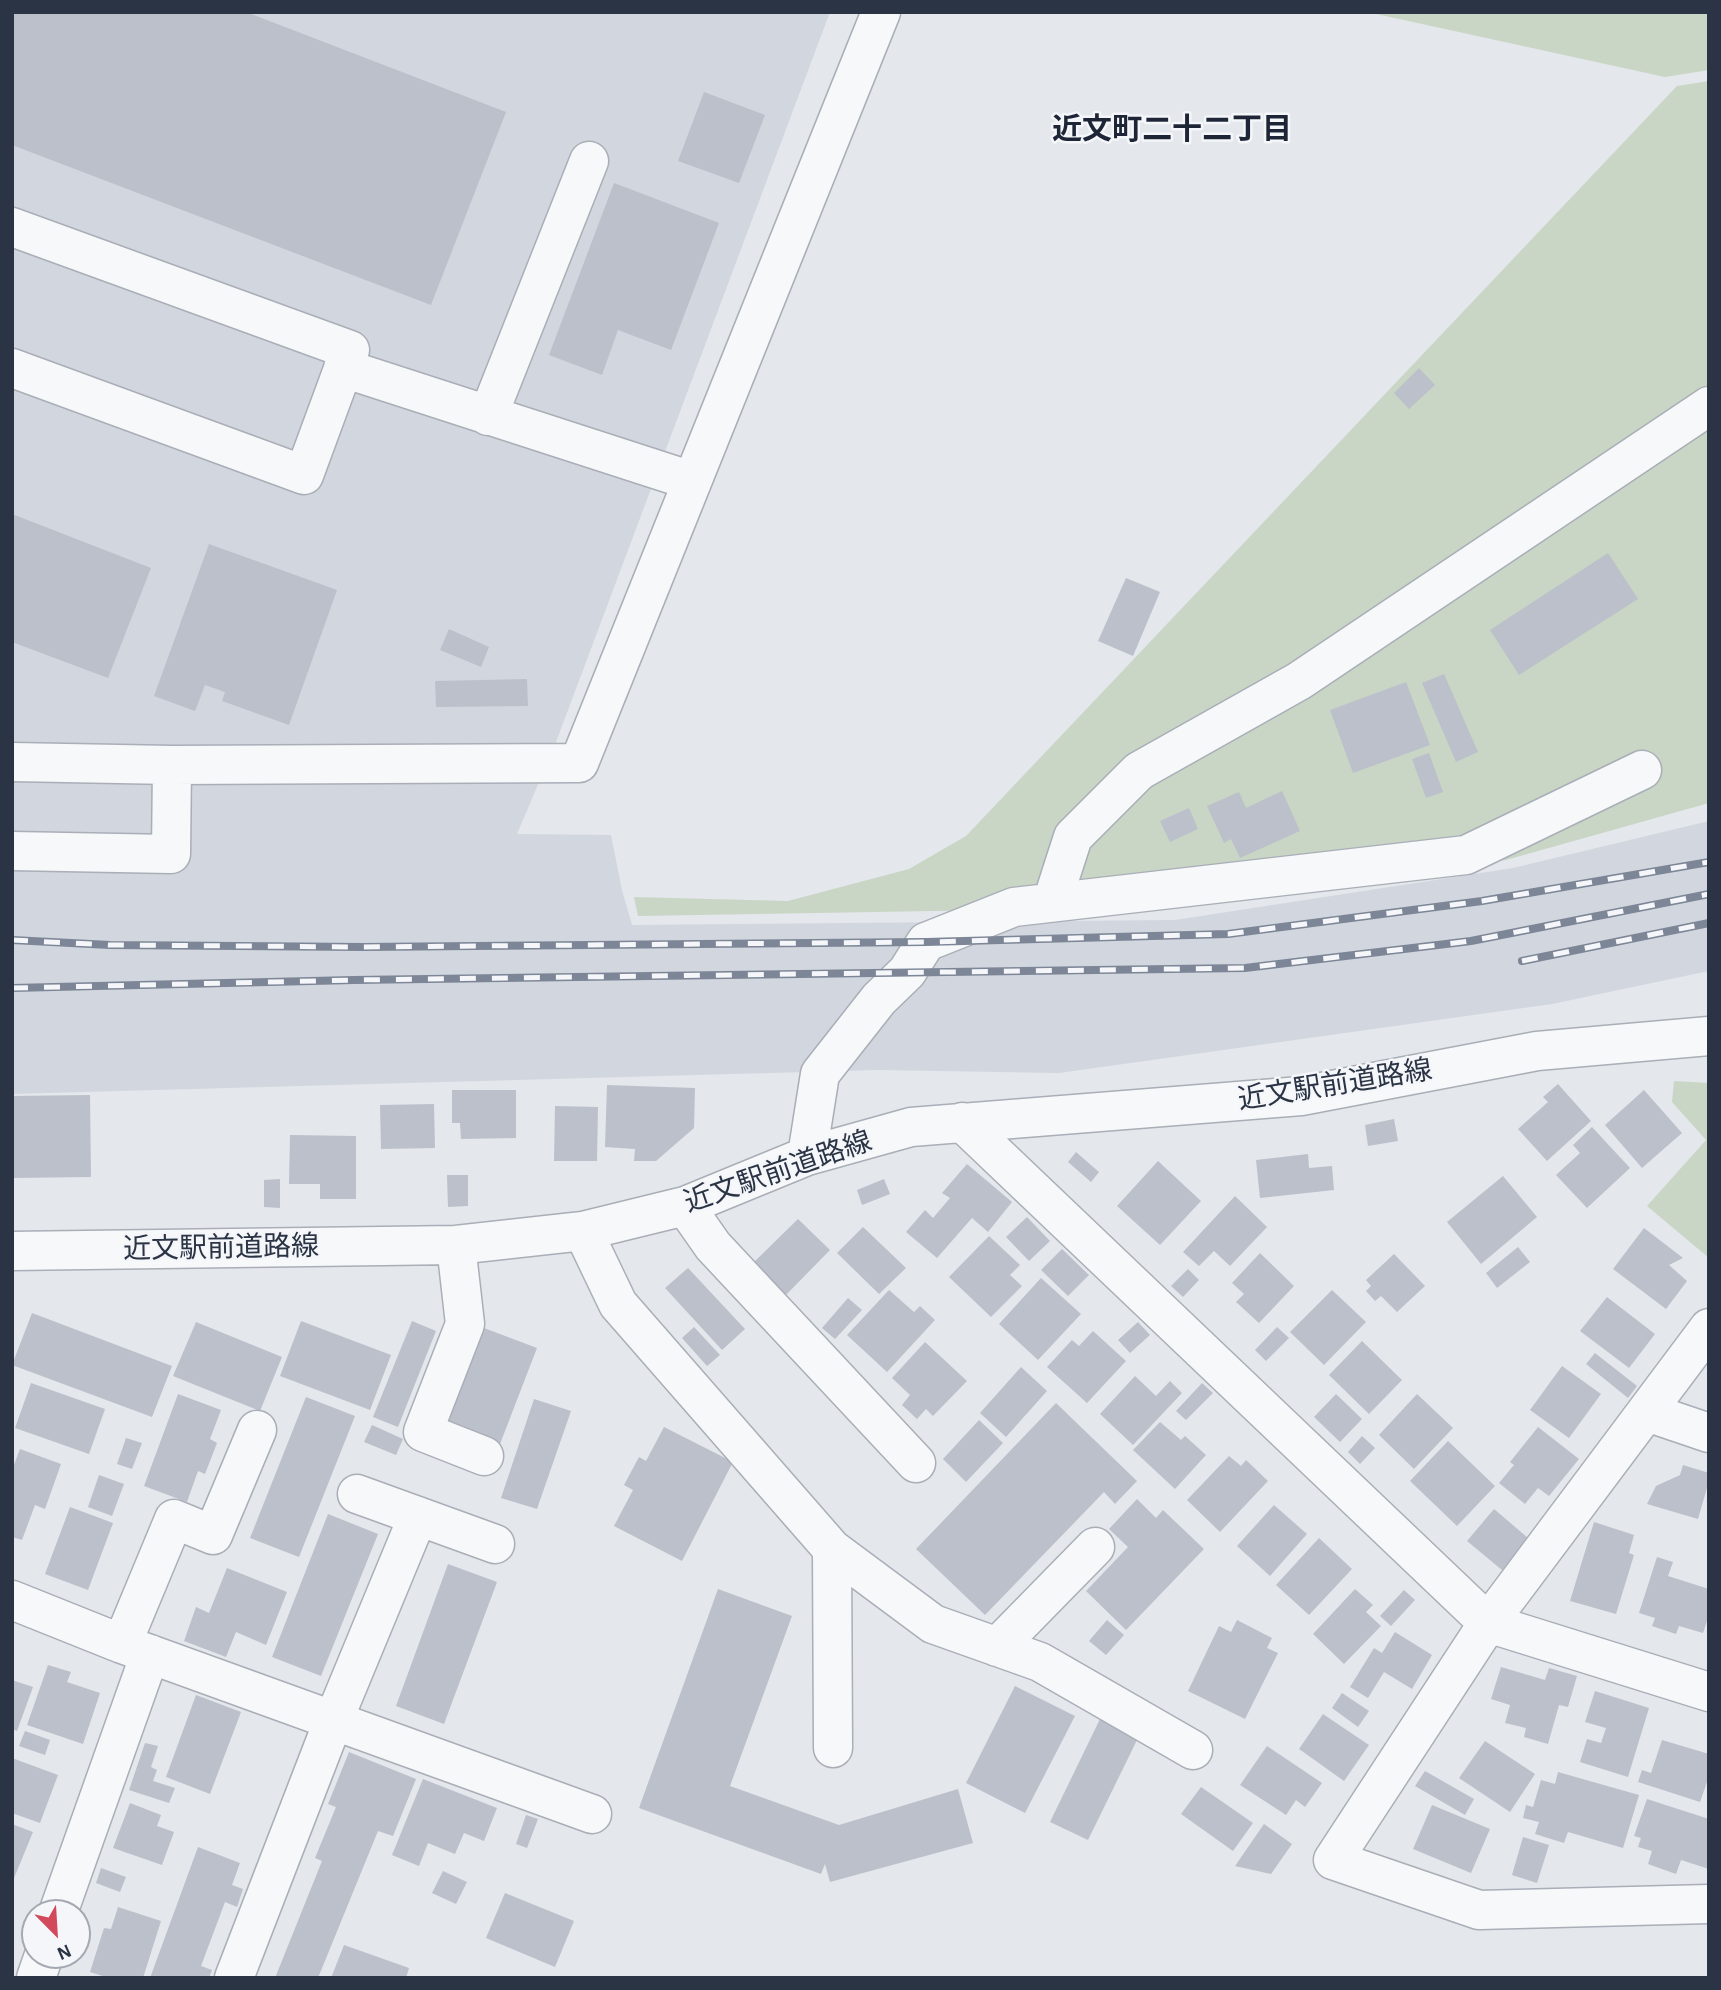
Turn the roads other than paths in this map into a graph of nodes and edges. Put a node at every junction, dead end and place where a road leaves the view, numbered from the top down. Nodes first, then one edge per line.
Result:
1 (881, 12) edge
2 (589, 161) dead end
3 (12, 227) edge
4 (12, 368) edge
5 (343, 368) junction
6 (1709, 406) edge
7 (488, 416) junction
8 (692, 481) junction
9 (12, 762) edge
10 (172, 765) junction
11 (1642, 770) dead end
12 (12, 851) edge
13 (1052, 902) junction
14 (1709, 1036) edge
15 (962, 1122) junction
16 (807, 1156) junction
17 (685, 1206) junction
18 (583, 1231) junction
19 (456, 1245) junction
20 (14, 1256) edge
21 (1709, 1328) edge
22 (1647, 1412) junction
23 (257, 1430) dead end
24 (1709, 1433) edge
25 (484, 1457) dead end
26 (916, 1463) dead end
27 (357, 1494) dead end
28 (418, 1516) junction
29 (495, 1544) dead end
30 (1095, 1547) dead end
31 (832, 1549) junction
32 (12, 1600) edge
33 (1488, 1623) junction
34 (997, 1647) junction
35 (136, 1649) junction
36 (1709, 1692) edge
37 (334, 1719) junction
38 (833, 1748) dead end
39 (1193, 1750) dead end
40 (592, 1814) dead end
41 (62, 1899) edge
42 (1709, 1904) edge
43 (234, 1978) edge

1 - 8 street
2 - 7 street
3 - 5 street
4 - 5 street
5 - 7 street
6 - 13 street
7 - 8 street
8 - 10 street
9 - 10 street
10 - 12 street
11 - 13 street
13 - 16 street
14 - 15 street, 近文駅前道路線
15 - 16 street, 近文駅前道路線
15 - 33 street
16 - 17 street, 近文駅前道路線
17 - 18 street, 近文駅前道路線
17 - 26 street
18 - 19 street, 近文駅前道路線
18 - 31 street
19 - 20 street, 近文駅前道路線
19 - 25 street
21 - 22 street
22 - 24 street
22 - 33 street
23 - 35 street
27 - 28 street
28 - 29 street
28 - 37 street
30 - 34 street
31 - 34 street
31 - 38 street
32 - 35 street
33 - 36 street
33 - 42 street
34 - 39 street
35 - 37 street
35 - 41 street
37 - 40 street
37 - 43 street

